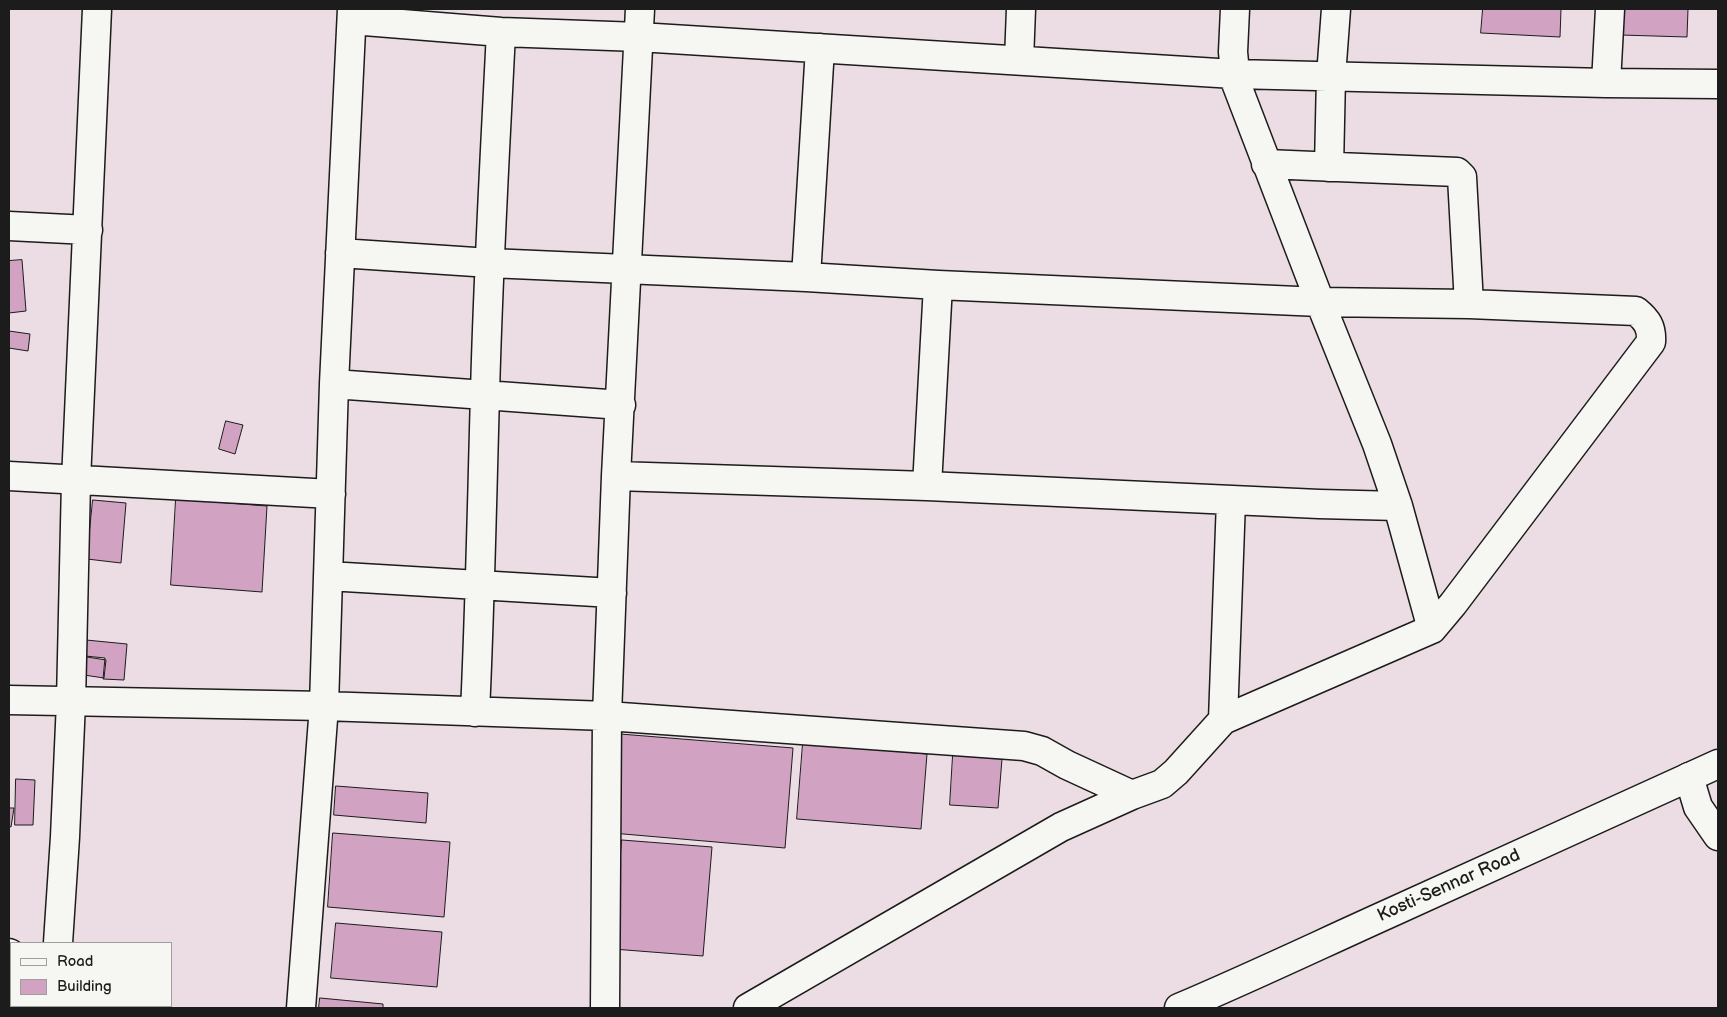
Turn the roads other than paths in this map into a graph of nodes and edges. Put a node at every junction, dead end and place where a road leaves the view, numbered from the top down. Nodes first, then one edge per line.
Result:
1 (96, 9) edge
2 (640, 9) edge
3 (1021, 9) edge
4 (1235, 9) edge
5 (1336, 9) edge
6 (1610, 9) edge
7 (352, 15) edge
8 (501, 32) junction
9 (639, 38) junction
10 (820, 48) junction
11 (1019, 60) junction
12 (1234, 74) junction
13 (1331, 76) junction
14 (1606, 84) junction
15 (1718, 84) edge
16 (1266, 164) junction
17 (1329, 166) junction
18 (9, 226) edge
19 (88, 230) junction
20 (340, 253) junction
21 (490, 263) junction
22 (627, 269) junction
23 (806, 277) junction
24 (938, 285) junction
25 (1320, 302) junction
26 (1470, 304) junction
27 (334, 384) junction
28 (485, 395) junction
29 (621, 405) junction
30 (9, 476) edge
31 (616, 476) junction
32 (76, 481) junction
33 (927, 486) junction
34 (331, 494) junction
35 (1231, 500) junction
36 (1398, 506) junction
37 (328, 576) junction
38 (481, 585) junction
39 (612, 593) junction
40 (1432, 629) junction
41 (9, 700) edge
42 (71, 702) junction
43 (324, 706) junction
44 (476, 712) junction
45 (607, 716) junction
46 (1223, 720) junction
47 (1718, 764) edge
48 (1689, 777) junction
49 (1132, 795) junction
50 (1718, 836) edge
51 (58, 942) edge
52 (301, 1008) edge
53 (605, 1008) edge
54 (748, 1008) edge
55 (1179, 1008) edge

1 - 19 main road
2 - 9 main road
3 - 11 main road
4 - 12 main road
5 - 13 main road
6 - 14 main road
7 - 8 main road
7 - 20 main road
8 - 9 main road
8 - 21 main road
9 - 10 main road
9 - 22 main road
10 - 11 main road
10 - 23 main road
11 - 12 main road
12 - 13 main road
12 - 16 main road
13 - 14 main road
13 - 17 main road
14 - 15 main road
16 - 17 main road
16 - 25 main road
17 - 26 main road
18 - 19 main road
19 - 32 main road
20 - 21 main road
20 - 27 main road
21 - 22 main road
21 - 28 main road
22 - 23 main road
22 - 29 main road
23 - 24 main road
24 - 25 main road
24 - 33 main road
25 - 26 main road
25 - 36 main road
26 - 40 main road
27 - 28 main road
27 - 34 main road
28 - 29 main road
28 - 38 main road
29 - 31 main road
30 - 32 main road
31 - 33 main road
31 - 39 main road
32 - 34 main road
32 - 42 main road
33 - 35 main road
34 - 37 main road
35 - 36 main road
35 - 46 main road
36 - 40 main road
37 - 38 main road
37 - 43 main road
38 - 39 main road
38 - 44 main road
39 - 45 main road
40 - 46 main road
41 - 42 main road
42 - 43 main road
42 - 51 main road
43 - 44 main road
43 - 52 main road
44 - 45 main road
45 - 49 main road
45 - 53 main road
46 - 49 main road
47 - 48 main road, Kosti-Sennar Road
48 - 50 main road
48 - 55 main road, Kosti-Sennar Road
49 - 54 main road

